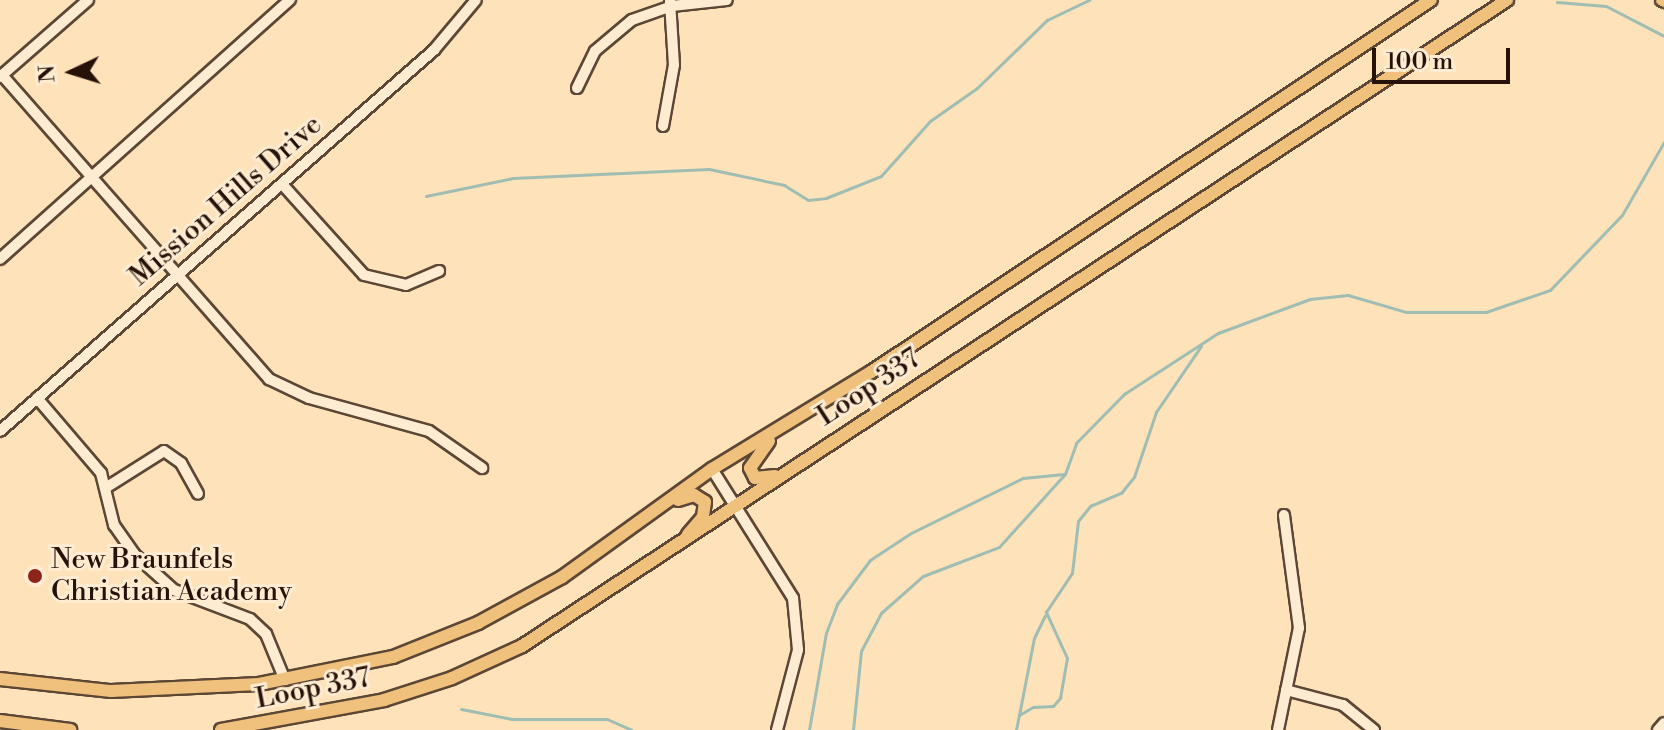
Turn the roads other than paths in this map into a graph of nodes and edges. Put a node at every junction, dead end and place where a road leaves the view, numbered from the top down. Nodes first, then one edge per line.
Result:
1 (88, 0) edge
2 (290, 0) edge
3 (476, 0) edge
4 (727, 0) edge
5 (1431, 0) edge
6 (1507, 0) edge
7 (670, 3) edge
8 (1, 76) edge
9 (577, 88) dead end
10 (663, 126) dead end
11 (91, 180) junction
12 (282, 184) junction
13 (0, 259) edge
14 (439, 271) dead end
15 (175, 276) junction
16 (37, 398) junction
17 (783, 428) junction
18 (0, 431) edge
19 (482, 468) dead end
20 (712, 469) junction
21 (783, 473) junction
22 (107, 487) junction
23 (198, 494) dead end
24 (669, 503) junction
25 (736, 506) junction
26 (1284, 515) dead end
27 (663, 559) junction
28 (285, 680) junction
29 (0, 682) edge
30 (1286, 690) junction
31 (0, 721) edge
32 (1664, 723) edge
33 (70, 730) edge
34 (221, 730) edge
35 (777, 730) edge
36 (1278, 730) edge
37 (1374, 730) edge
38 (1658, 730) edge

1 - 8 street
2 - 11 street
3 - 12 street, Mission Hills Drive
4 - 7 street
5 - 17 main road, Loop 337
6 - 21 main road, Loop 337
7 - 9 street
7 - 10 street
8 - 11 street
11 - 13 street
11 - 15 street
12 - 14 street
12 - 15 street, Mission Hills Drive
15 - 16 street, Mission Hills Drive
15 - 19 street
16 - 18 street, Mission Hills Drive
16 - 22 street
17 - 20 main road, Loop 337
17 - 21 main road
20 - 24 main road, Loop 337
20 - 25 street
21 - 25 main road, Loop 337
22 - 23 street
22 - 28 street
24 - 27 main road
24 - 28 main road, Loop 337
25 - 27 main road, Loop 337
25 - 35 street
26 - 30 street
27 - 34 main road, Loop 337
28 - 29 main road, Loop 337
30 - 36 street
30 - 37 street
31 - 33 main road
32 - 38 street

